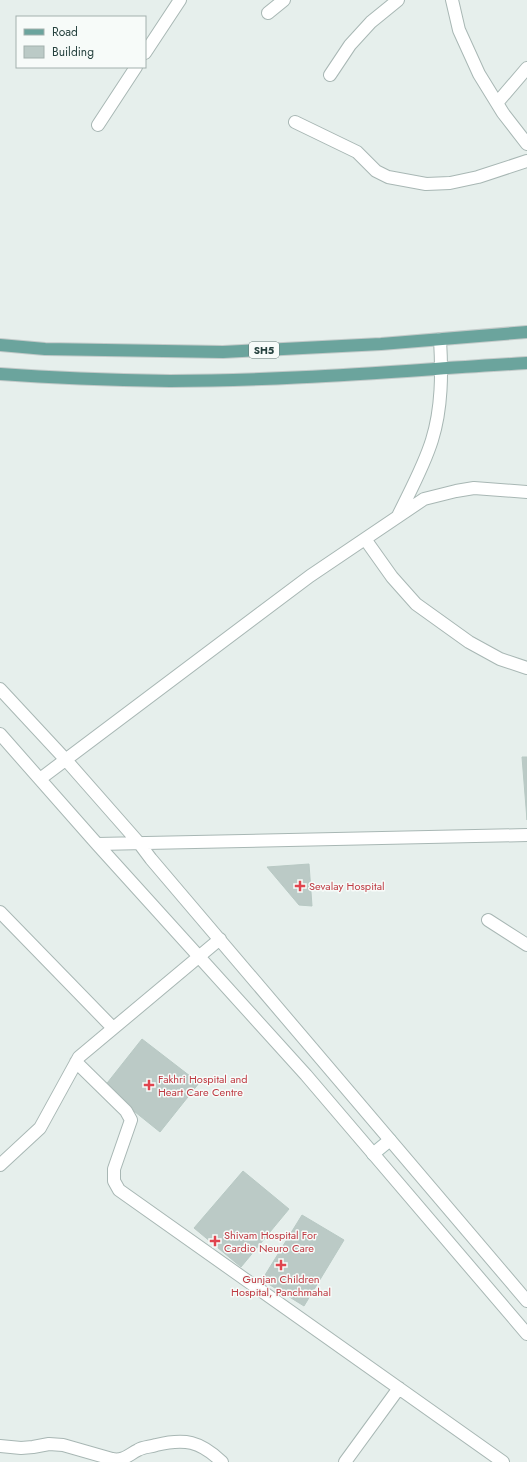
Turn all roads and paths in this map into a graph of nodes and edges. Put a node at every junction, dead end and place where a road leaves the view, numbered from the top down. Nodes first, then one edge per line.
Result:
1 (180, 0) edge
2 (284, 0) edge
3 (398, 0) edge
4 (452, 0) edge
5 (268, 13) dead end
6 (146, 51) edge
7 (135, 68) edge
8 (527, 68) edge
9 (330, 75) dead end
10 (497, 103) junction
11 (295, 122) dead end
12 (98, 125) dead end
13 (527, 144) edge
14 (527, 161) edge
15 (527, 332) edge
16 (440, 339) junction
17 (0, 345) edge
18 (527, 363) edge
19 (442, 368) junction
20 (0, 374) edge
21 (527, 492) edge
22 (398, 517) junction
23 (365, 539) junction
24 (527, 668) edge
25 (0, 689) edge
26 (0, 734) edge
27 (66, 760) junction
28 (40, 779) junction
29 (527, 835) edge
30 (139, 843) junction
31 (98, 844) junction
32 (0, 912) edge
33 (488, 920) dead end
34 (220, 939) junction
35 (527, 945) edge
36 (199, 957) junction
37 (113, 1028) junction
38 (76, 1062) junction
39 (390, 1140) junction
40 (373, 1154) junction
41 (0, 1165) edge
42 (527, 1301) edge
43 (527, 1334) edge
44 (399, 1388) junction
45 (0, 1446) edge
46 (222, 1462) edge
47 (345, 1462) edge
48 (503, 1462) edge

1 - 6 street
2 - 5 street
3 - 9 street
4 - 10 street
7 - 12 street
8 - 10 street
10 - 13 street
11 - 14 street
15 - 16 main road, SH5 / SH5
16 - 17 main road, SH5 / SH5
16 - 19 street
18 - 19 main road
19 - 20 main road
19 - 22 street
21 - 22 street
22 - 23 street
23 - 24 street
23 - 27 street
25 - 27 street
26 - 28 street
27 - 28 street
27 - 30 street
28 - 31 street
29 - 30 street
30 - 31 street
30 - 34 street
31 - 36 street
32 - 37 street
33 - 35 street
34 - 36 street
34 - 39 street
36 - 37 street
36 - 40 street
37 - 38 street
38 - 41 street
38 - 44 street
39 - 40 street
39 - 42 street
40 - 43 street
44 - 47 street
44 - 48 street
45 - 46 street

